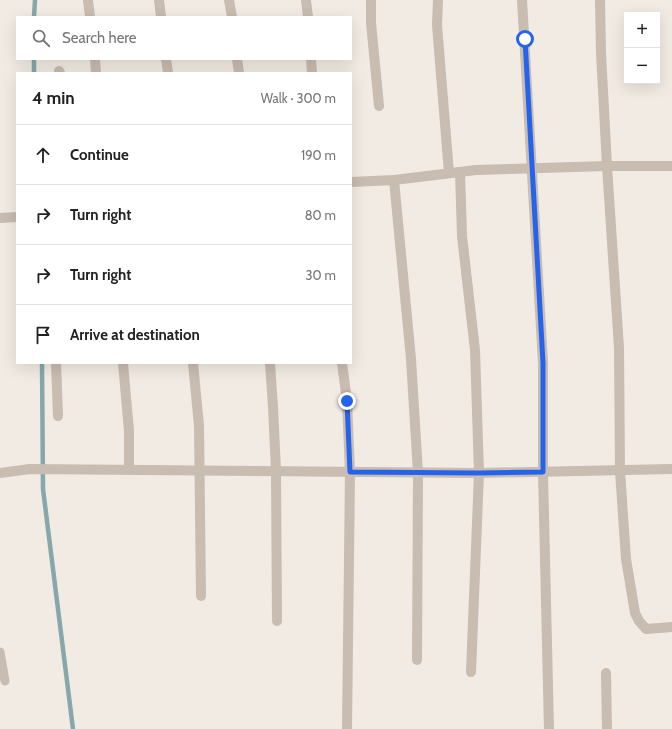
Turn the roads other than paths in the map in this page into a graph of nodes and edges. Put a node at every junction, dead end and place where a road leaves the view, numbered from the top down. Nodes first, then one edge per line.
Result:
1 (88, 0) edge
2 (159, 0) edge
3 (229, 0) edge
4 (306, 0) edge
5 (371, 0) edge
6 (438, 0) edge
7 (522, 0) edge
8 (600, 0) edge
9 (90, 16) edge
10 (161, 16) edge
11 (232, 16) edge
12 (308, 16) edge
13 (95, 60) edge
14 (166, 60) edge
15 (237, 60) edge
16 (311, 60) edge
17 (96, 72) edge
18 (168, 72) edge
19 (239, 72) edge
20 (312, 72) edge
21 (379, 106) dead end
22 (607, 166) junction
23 (672, 166) edge
24 (533, 168) junction
25 (460, 172) junction
26 (449, 173) junction
27 (394, 180) junction
28 (352, 182) edge
29 (16, 217) edge
30 (0, 218) edge
31 (56, 364) edge
32 (123, 364) edge
33 (193, 364) edge
34 (270, 364) edge
35 (342, 364) edge
36 (58, 416) dead end
37 (672, 469) edge
38 (129, 470) junction
39 (200, 470) junction
40 (276, 471) junction
41 (620, 471) junction
42 (350, 472) junction
43 (543, 472) junction
44 (0, 473) edge
45 (418, 473) junction
46 (479, 473) junction
47 (202, 596) dead end
48 (277, 621) dead end
49 (672, 627) edge
50 (0, 652) edge
51 (417, 660) dead end
52 (470, 672) dead end
53 (606, 673) dead end
54 (5, 681) dead end
55 (347, 729) edge
56 (549, 729) edge
57 (607, 729) edge

1 - 9 street
2 - 10 street
3 - 11 street
4 - 12 street
5 - 21 street
6 - 26 street
7 - 24 street
8 - 22 street
13 - 17 street
14 - 18 street
15 - 19 street
16 - 20 street
22 - 23 street
22 - 24 street
22 - 41 street
24 - 25 street
24 - 43 street
25 - 26 street
25 - 46 street
26 - 27 street
27 - 28 street
27 - 45 street
29 - 30 street
31 - 36 street
32 - 38 street
33 - 39 street
34 - 40 street
35 - 42 street
37 - 41 street
38 - 39 street
38 - 44 street
39 - 40 street
39 - 47 street
40 - 42 street
40 - 48 street
41 - 43 street
41 - 49 street
42 - 45 street
42 - 55 street
43 - 46 street
43 - 56 street
45 - 46 street
45 - 51 street
46 - 52 street
50 - 54 lane
53 - 57 street

